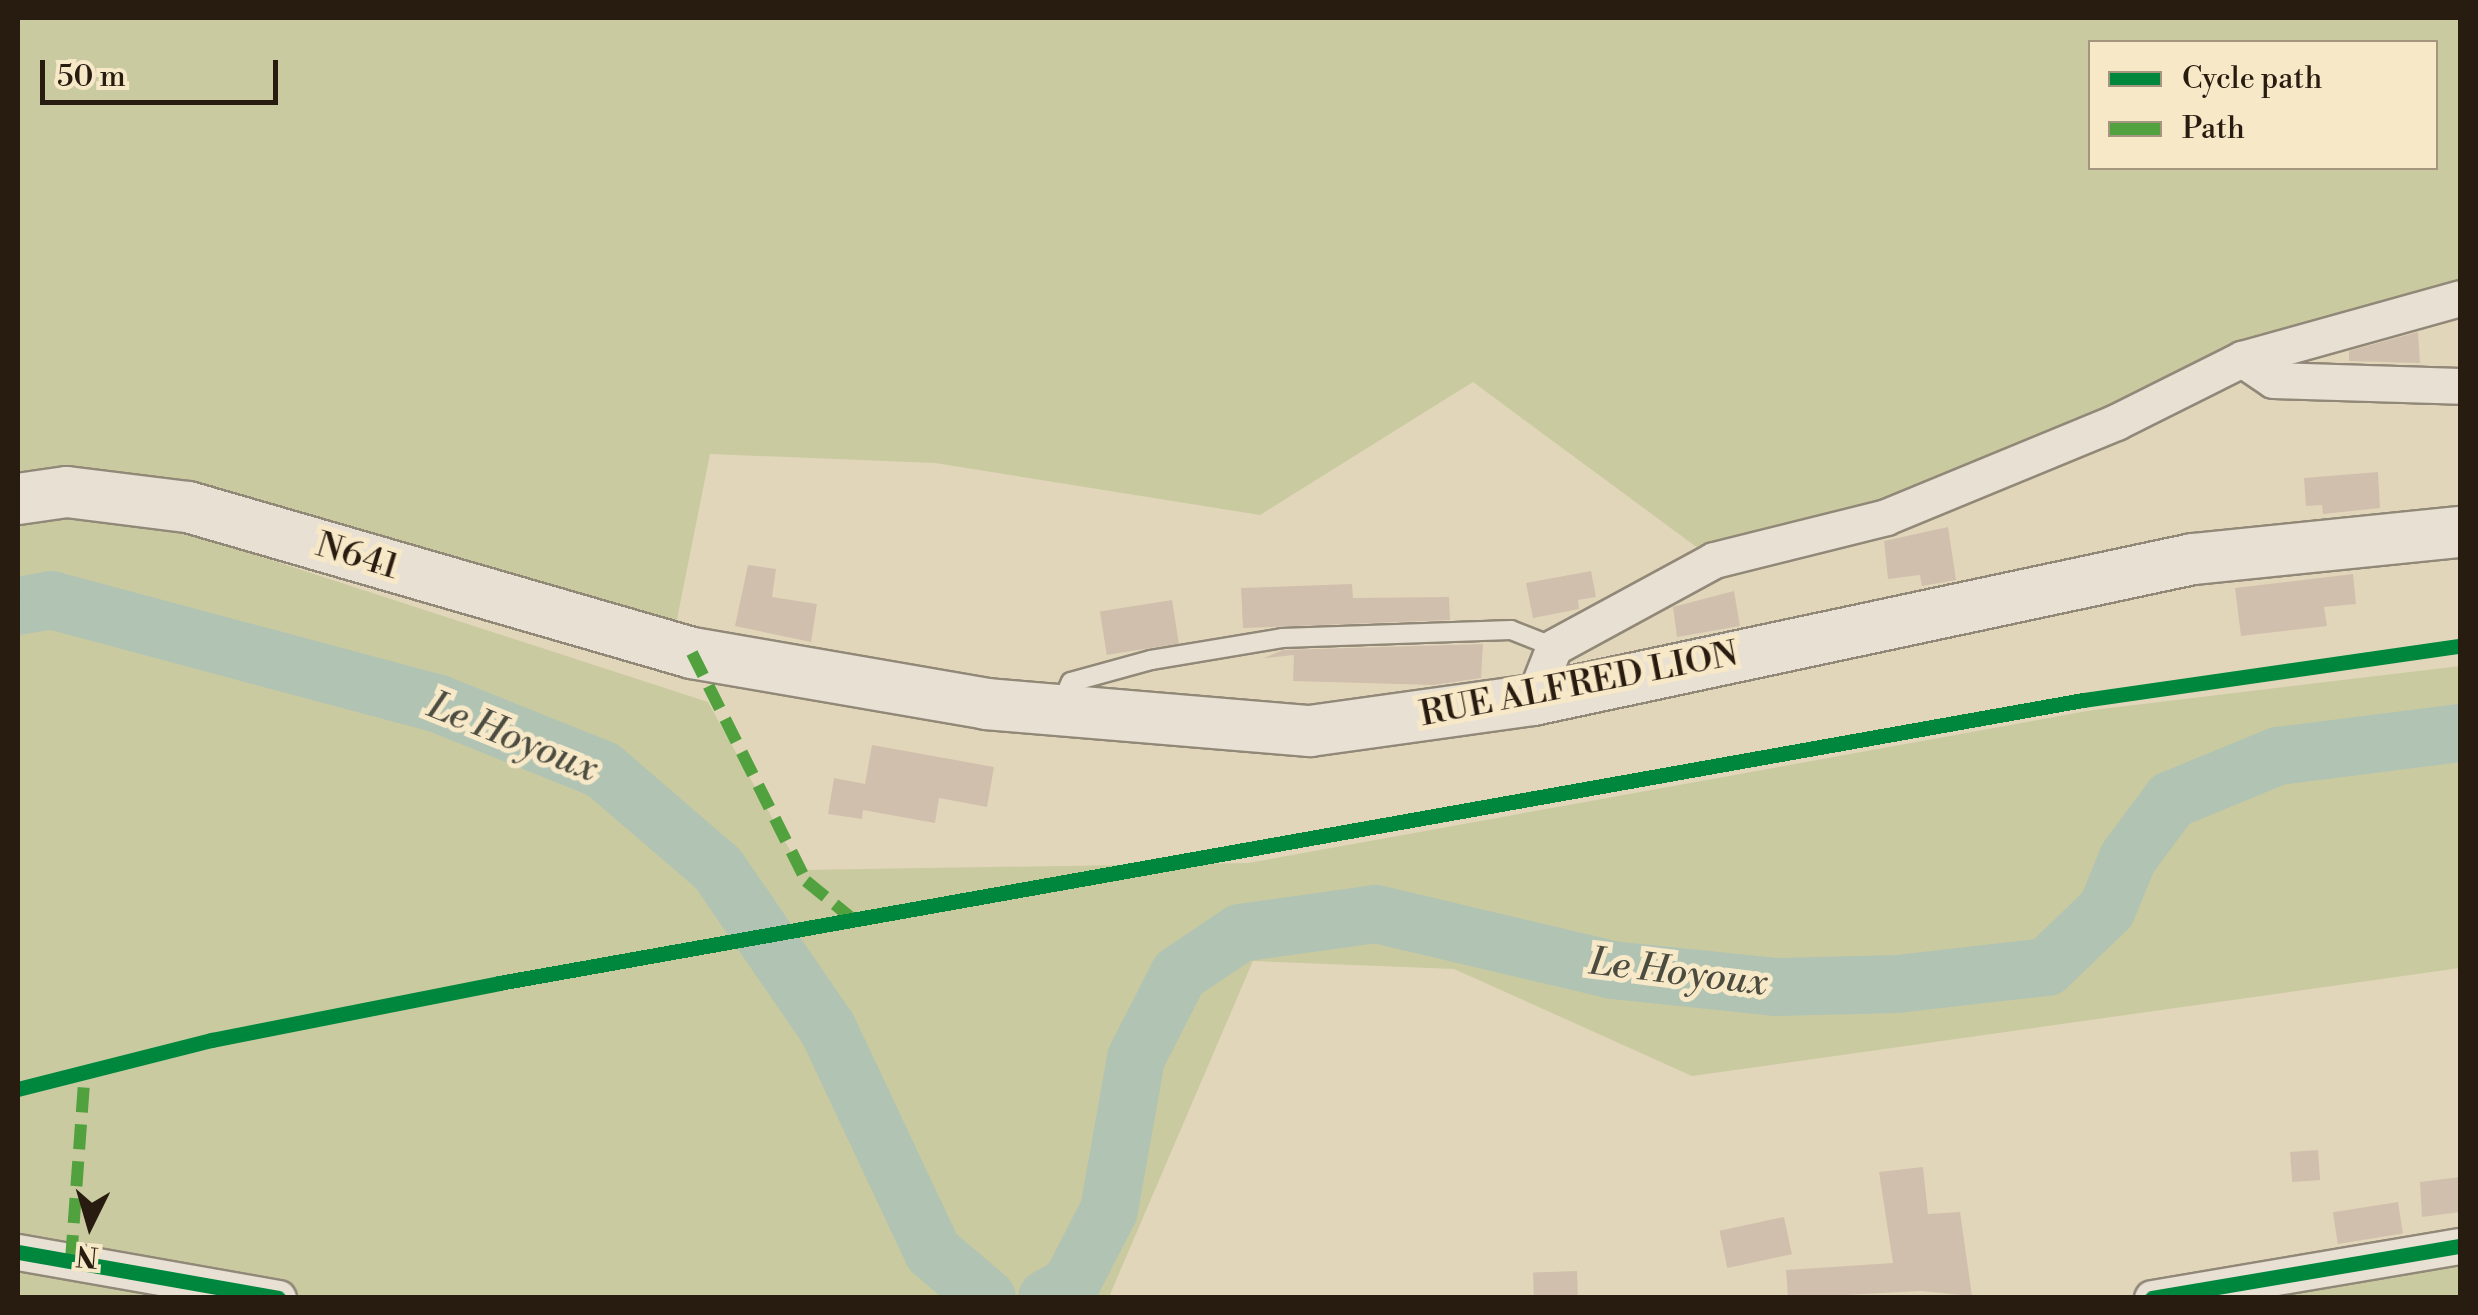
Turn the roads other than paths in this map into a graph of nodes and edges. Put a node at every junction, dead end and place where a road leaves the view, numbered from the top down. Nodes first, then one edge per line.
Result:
1 (2460, 298) edge
2 (2242, 359) junction
3 (2460, 386) edge
4 (18, 499) edge
5 (2460, 532) edge
6 (1554, 647) junction
7 (692, 653) joint
8 (1533, 700) junction
9 (1058, 710) junction
10 (2460, 1246) edge
11 (18, 1252) edge
12 (278, 1298) edge
13 (2152, 1298) edge

1 - 2 street
2 - 3 street
2 - 6 street
4 - 7 main road, N641 / N641
5 - 8 main road, RUE ALFRED LION / N641
6 - 8 street
6 - 9 lane
7 - 9 main road, RUE ALFRED LION / N641
8 - 9 main road, RUE ALFRED LION / N641
10 - 13 street
11 - 12 street

